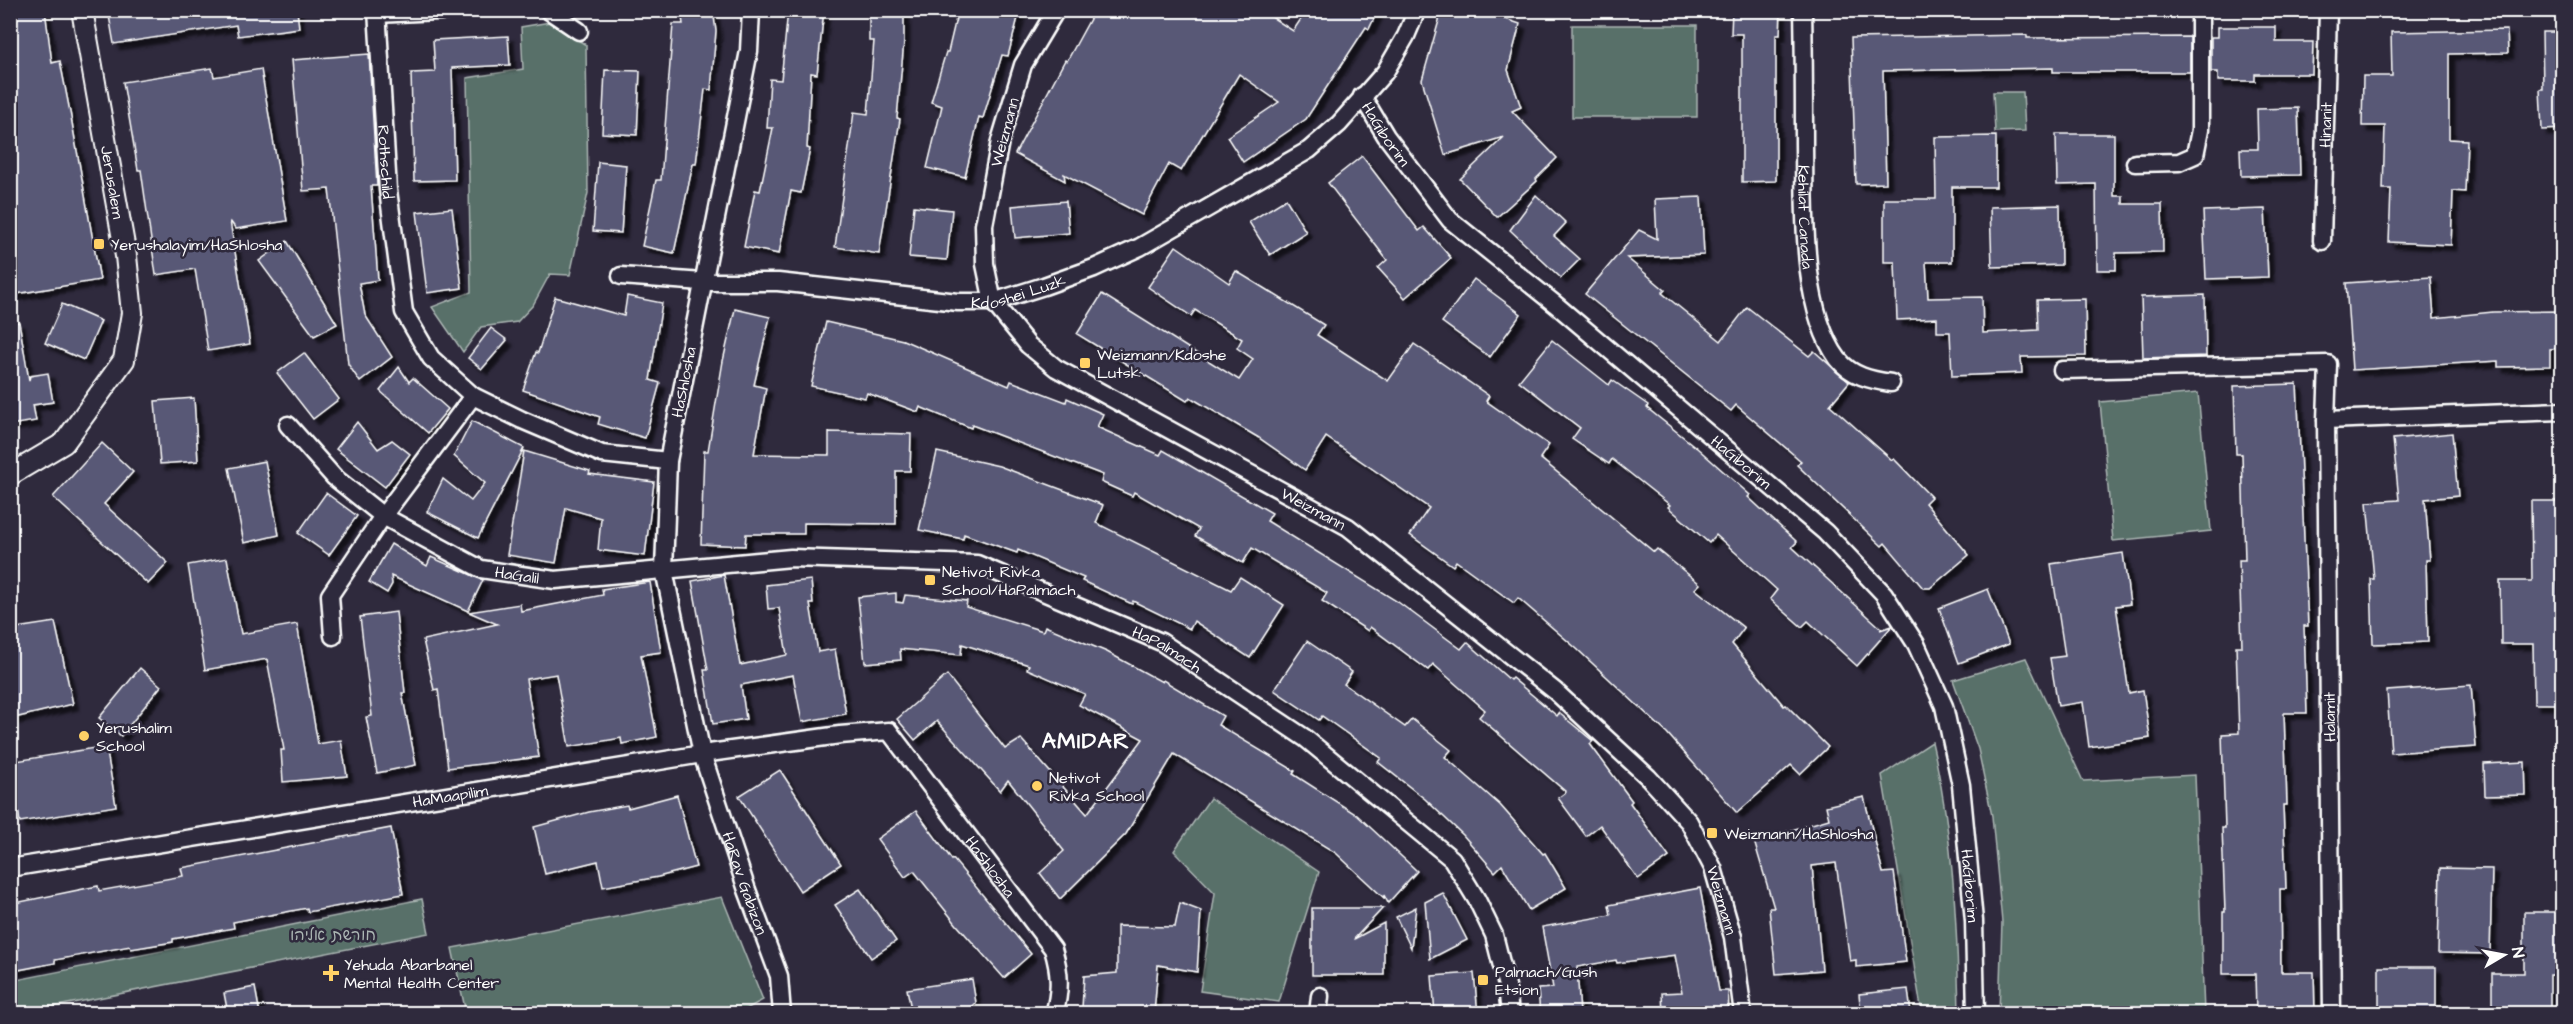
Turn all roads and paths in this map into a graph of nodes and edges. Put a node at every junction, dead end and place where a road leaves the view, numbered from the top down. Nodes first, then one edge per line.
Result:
1 (82, 10) edge
2 (459, 10) edge
3 (548, 10) edge
4 (750, 10) edge
5 (1056, 10) edge
6 (1417, 10) edge
7 (1803, 10) edge
8 (2200, 10) edge
9 (2328, 10) edge
10 (377, 12) edge
11 (579, 31) dead end
12 (1362, 96) junction
13 (2135, 163) dead end
14 (2322, 241) dead end
15 (621, 276) dead end
16 (703, 282) junction
17 (993, 302) junction
18 (2062, 370) dead end
19 (1891, 382) dead end
20 (473, 396) junction
21 (2562, 411) edge
22 (2326, 420) junction
23 (288, 425) dead end
24 (668, 461) junction
25 (10, 475) edge
26 (383, 516) junction
27 (664, 570) junction
28 (333, 636) dead end
29 (889, 731) joint
30 (702, 754) junction
31 (10, 868) edge
32 (1320, 996) dead end
33 (782, 1014) edge
34 (1054, 1014) edge
35 (1318, 1014) edge
36 (1510, 1014) edge
37 (1743, 1014) edge
38 (1976, 1014) edge
39 (2332, 1014) edge

1 - 25 street, Jerusalem
2 - 10 street
3 - 11 street
4 - 16 street, HaShlosha
5 - 17 street, Weizmann
6 - 12 street, HaGiborim
7 - 19 street, Kehilat Canada
8 - 13 street
9 - 14 street, Hinanit
10 - 20 street, Rothschild
12 - 17 street, Kdoshei Luzk
12 - 38 street, HaGiborim
15 - 16 street, Kdoshei Luzk
16 - 17 street, Kdoshei Luzk
16 - 24 street, HaShlosha
17 - 37 street, Weizmann
18 - 22 street, Halamit
20 - 24 street
20 - 26 street
21 - 22 street
22 - 39 street, Halamit
23 - 26 street, HaGalil
24 - 27 street, HaShlosha
26 - 27 street, HaGalil
26 - 28 street
27 - 30 street, HaShlosha
27 - 36 street, HaPalmach
29 - 30 street, HaMaapilim
29 - 34 street, HaShlosha
30 - 31 street, HaMaapilim
30 - 33 street, HaRav Gabizon
32 - 35 street

